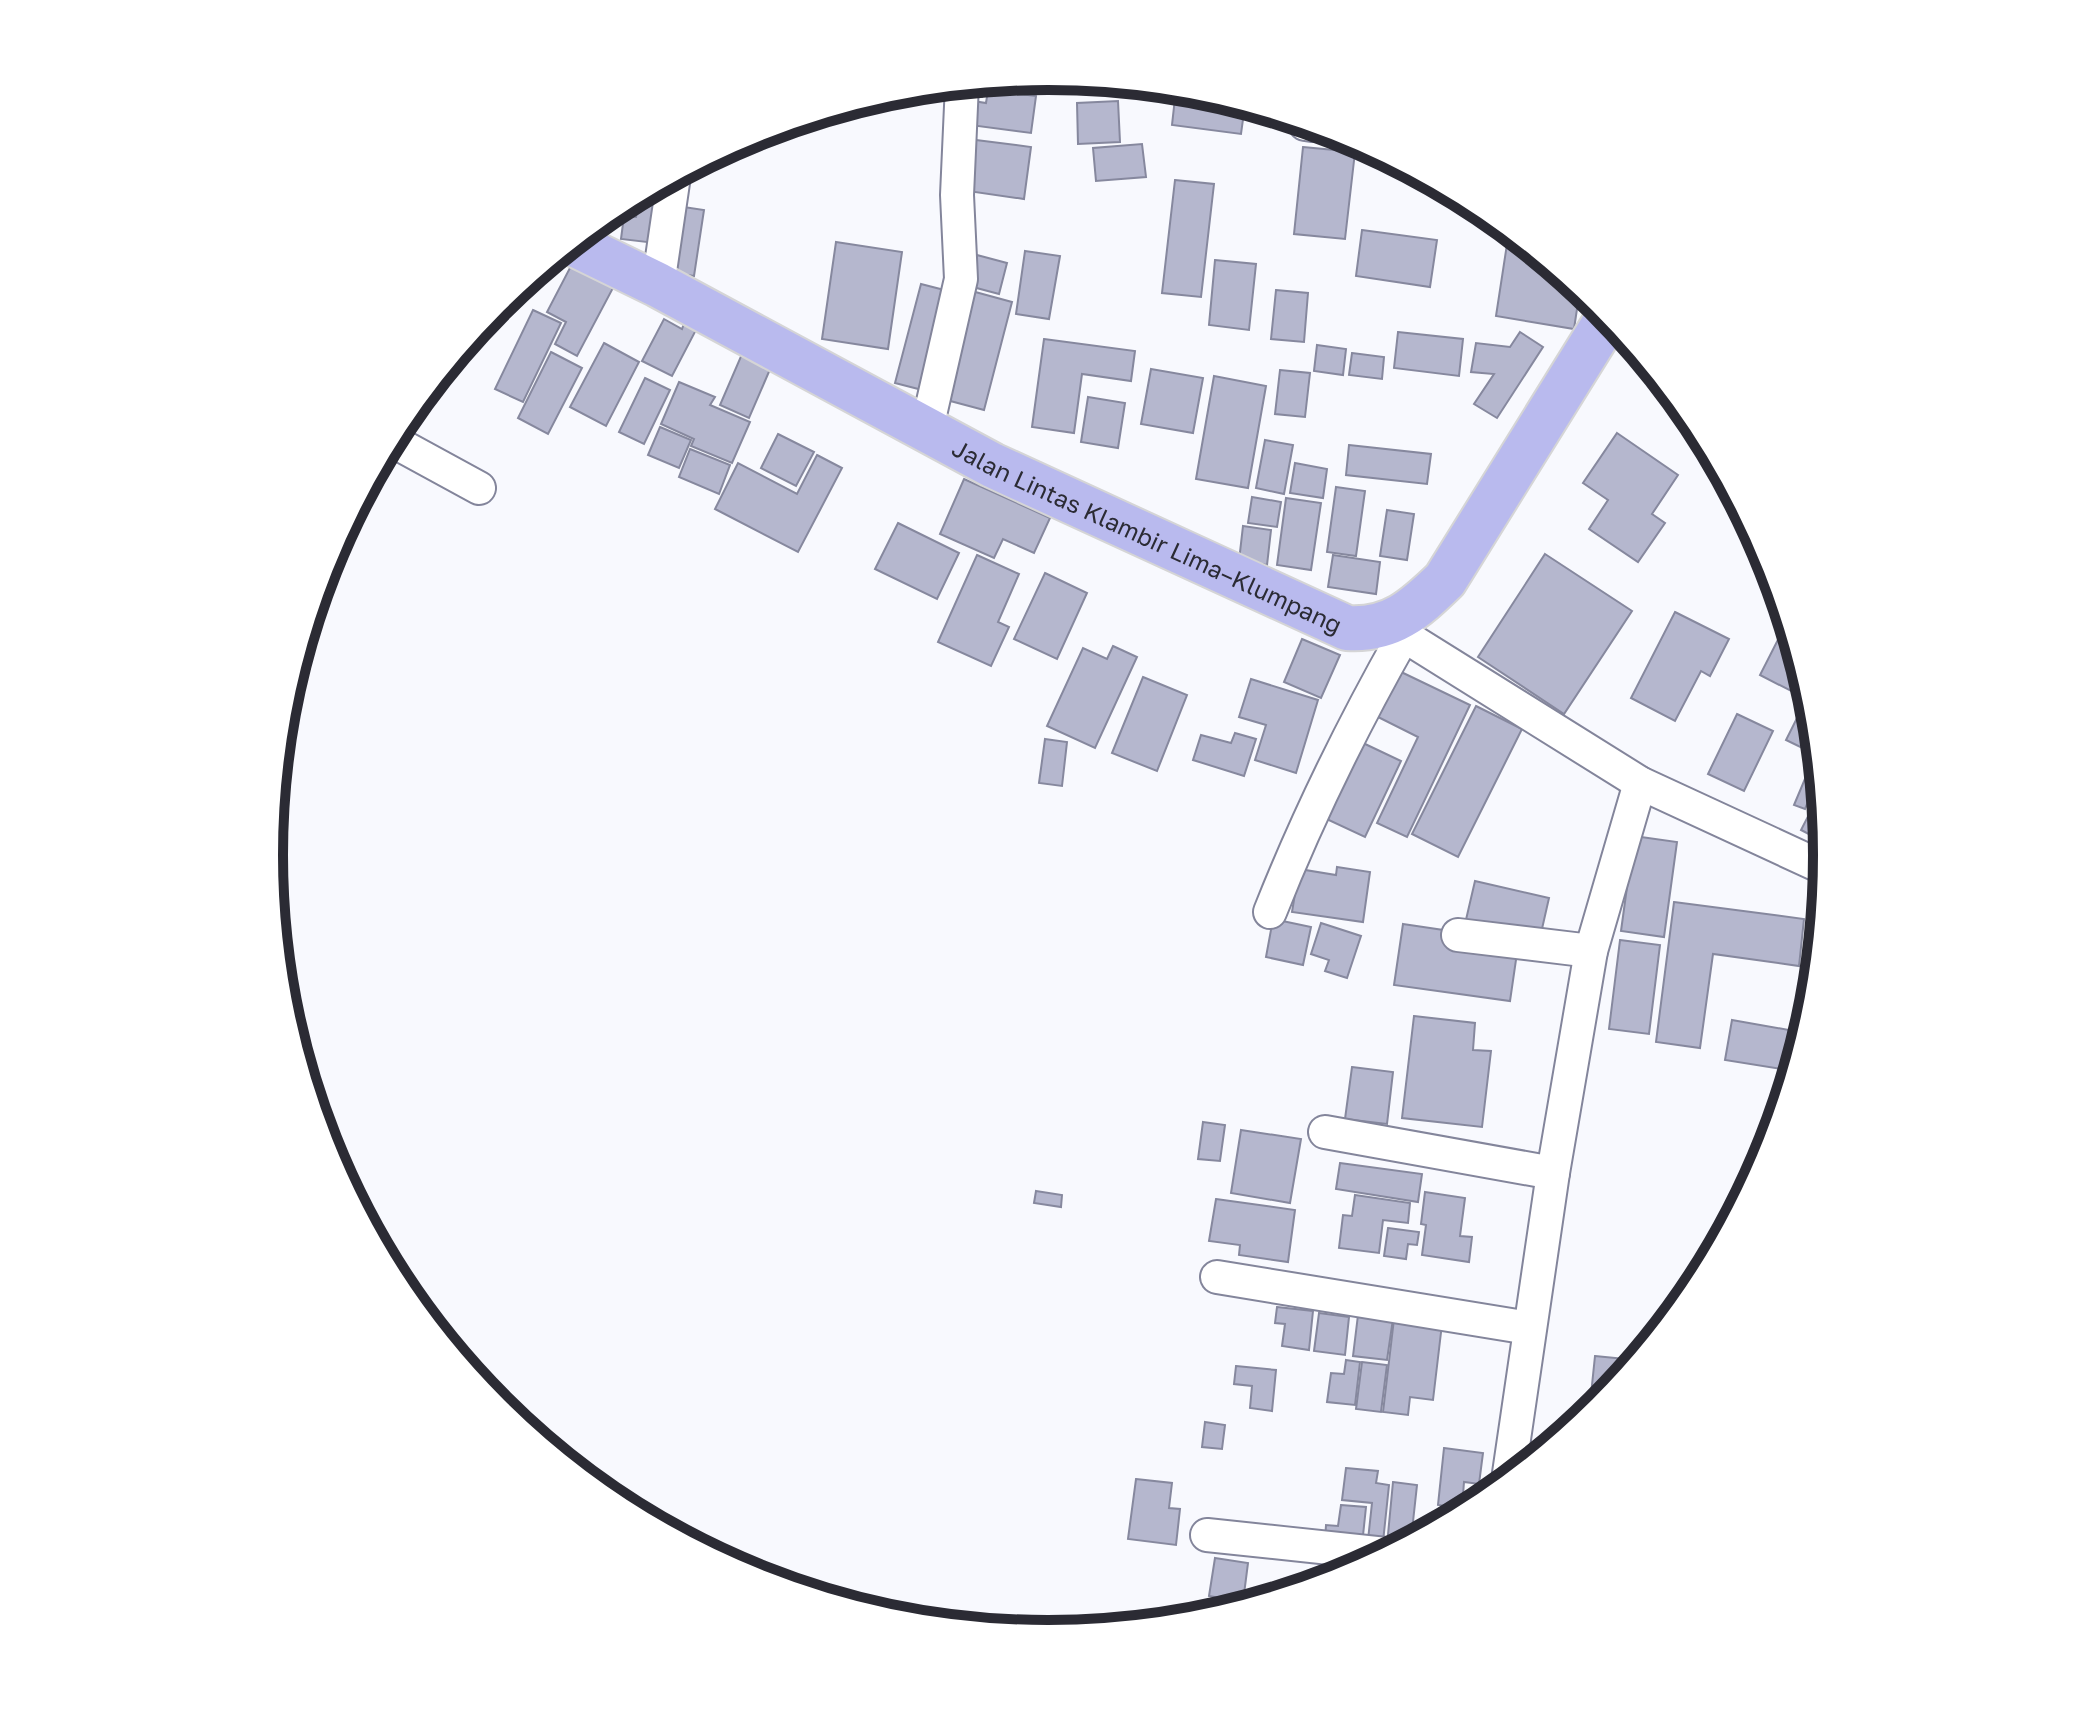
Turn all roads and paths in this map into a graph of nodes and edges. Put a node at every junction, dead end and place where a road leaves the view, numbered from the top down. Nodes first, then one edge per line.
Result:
1 (961, 96) edge
2 (672, 189) edge
3 (582, 248) edge
4 (658, 285) junction
5 (1604, 330) edge
6 (927, 428) junction
7 (402, 446) edge
8 (479, 488) dead end
9 (1395, 630) junction
10 (1640, 783) junction
11 (1813, 863) edge
12 (1270, 912) dead end
13 (1458, 935) dead end
14 (1591, 951) junction
15 (1325, 1132) dead end
16 (1553, 1173) junction
17 (1217, 1277) dead end
18 (1529, 1328) junction
19 (1510, 1465) edge
20 (1207, 1535) dead end
21 (1363, 1552) edge

1 - 6 street
2 - 4 street
3 - 4 main road, Jalan Lintas Klambir Lima–Klumpang
4 - 6 main road, Jalan Lintas Klambir Lima–Klumpang
5 - 9 main road, Jalan Lintas Klambir Lima–Klumpang
6 - 9 main road, Jalan Lintas Klambir Lima–Klumpang
7 - 8 street
9 - 10 street
9 - 12 street
10 - 11 street
10 - 14 street
13 - 14 street
14 - 16 street
15 - 16 street
16 - 18 street
17 - 18 street
18 - 19 street
20 - 21 street

